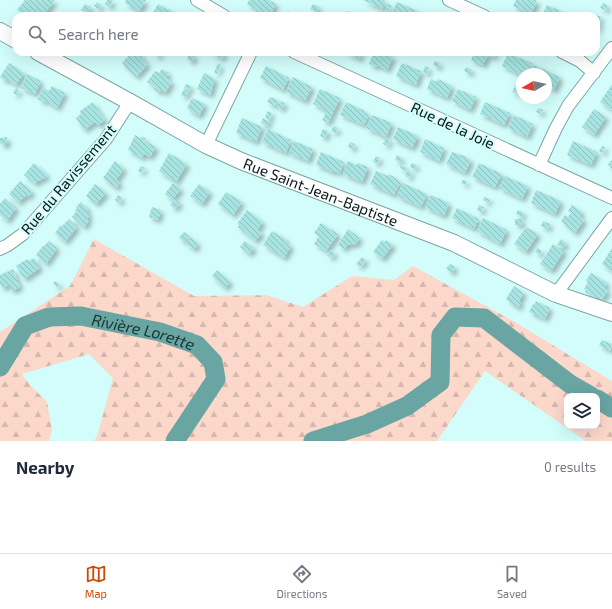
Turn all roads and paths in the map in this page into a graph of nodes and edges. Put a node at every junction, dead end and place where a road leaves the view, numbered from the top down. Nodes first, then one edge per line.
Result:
1 (197, 0) edge
2 (449, 0) edge
3 (217, 12) edge
4 (475, 12) edge
5 (0, 31) edge
6 (12, 38) edge
7 (612, 48) edge
8 (45, 56) edge
9 (249, 56) edge
10 (303, 56) edge
11 (570, 56) edge
12 (594, 73) junction
13 (130, 102) junction
14 (206, 145) junction
15 (539, 165) junction
16 (612, 198) edge
17 (612, 218) edge
18 (0, 249) edge
19 (556, 294) junction
20 (612, 313) edge

1 - 3 street
2 - 4 street
5 - 6 street
7 - 12 street
8 - 13 street, Rue Saint-Jean-Baptiste
9 - 14 street
10 - 15 street, Rue de la Joie
11 - 12 street
12 - 15 street
13 - 14 street, Rue Saint-Jean-Baptiste
13 - 18 street, Rue du Ravissement
14 - 19 street, Rue Saint-Jean-Baptiste
15 - 16 street, Rue de la Joie
17 - 19 street
19 - 20 street, Rue Saint-Jean-Baptiste

